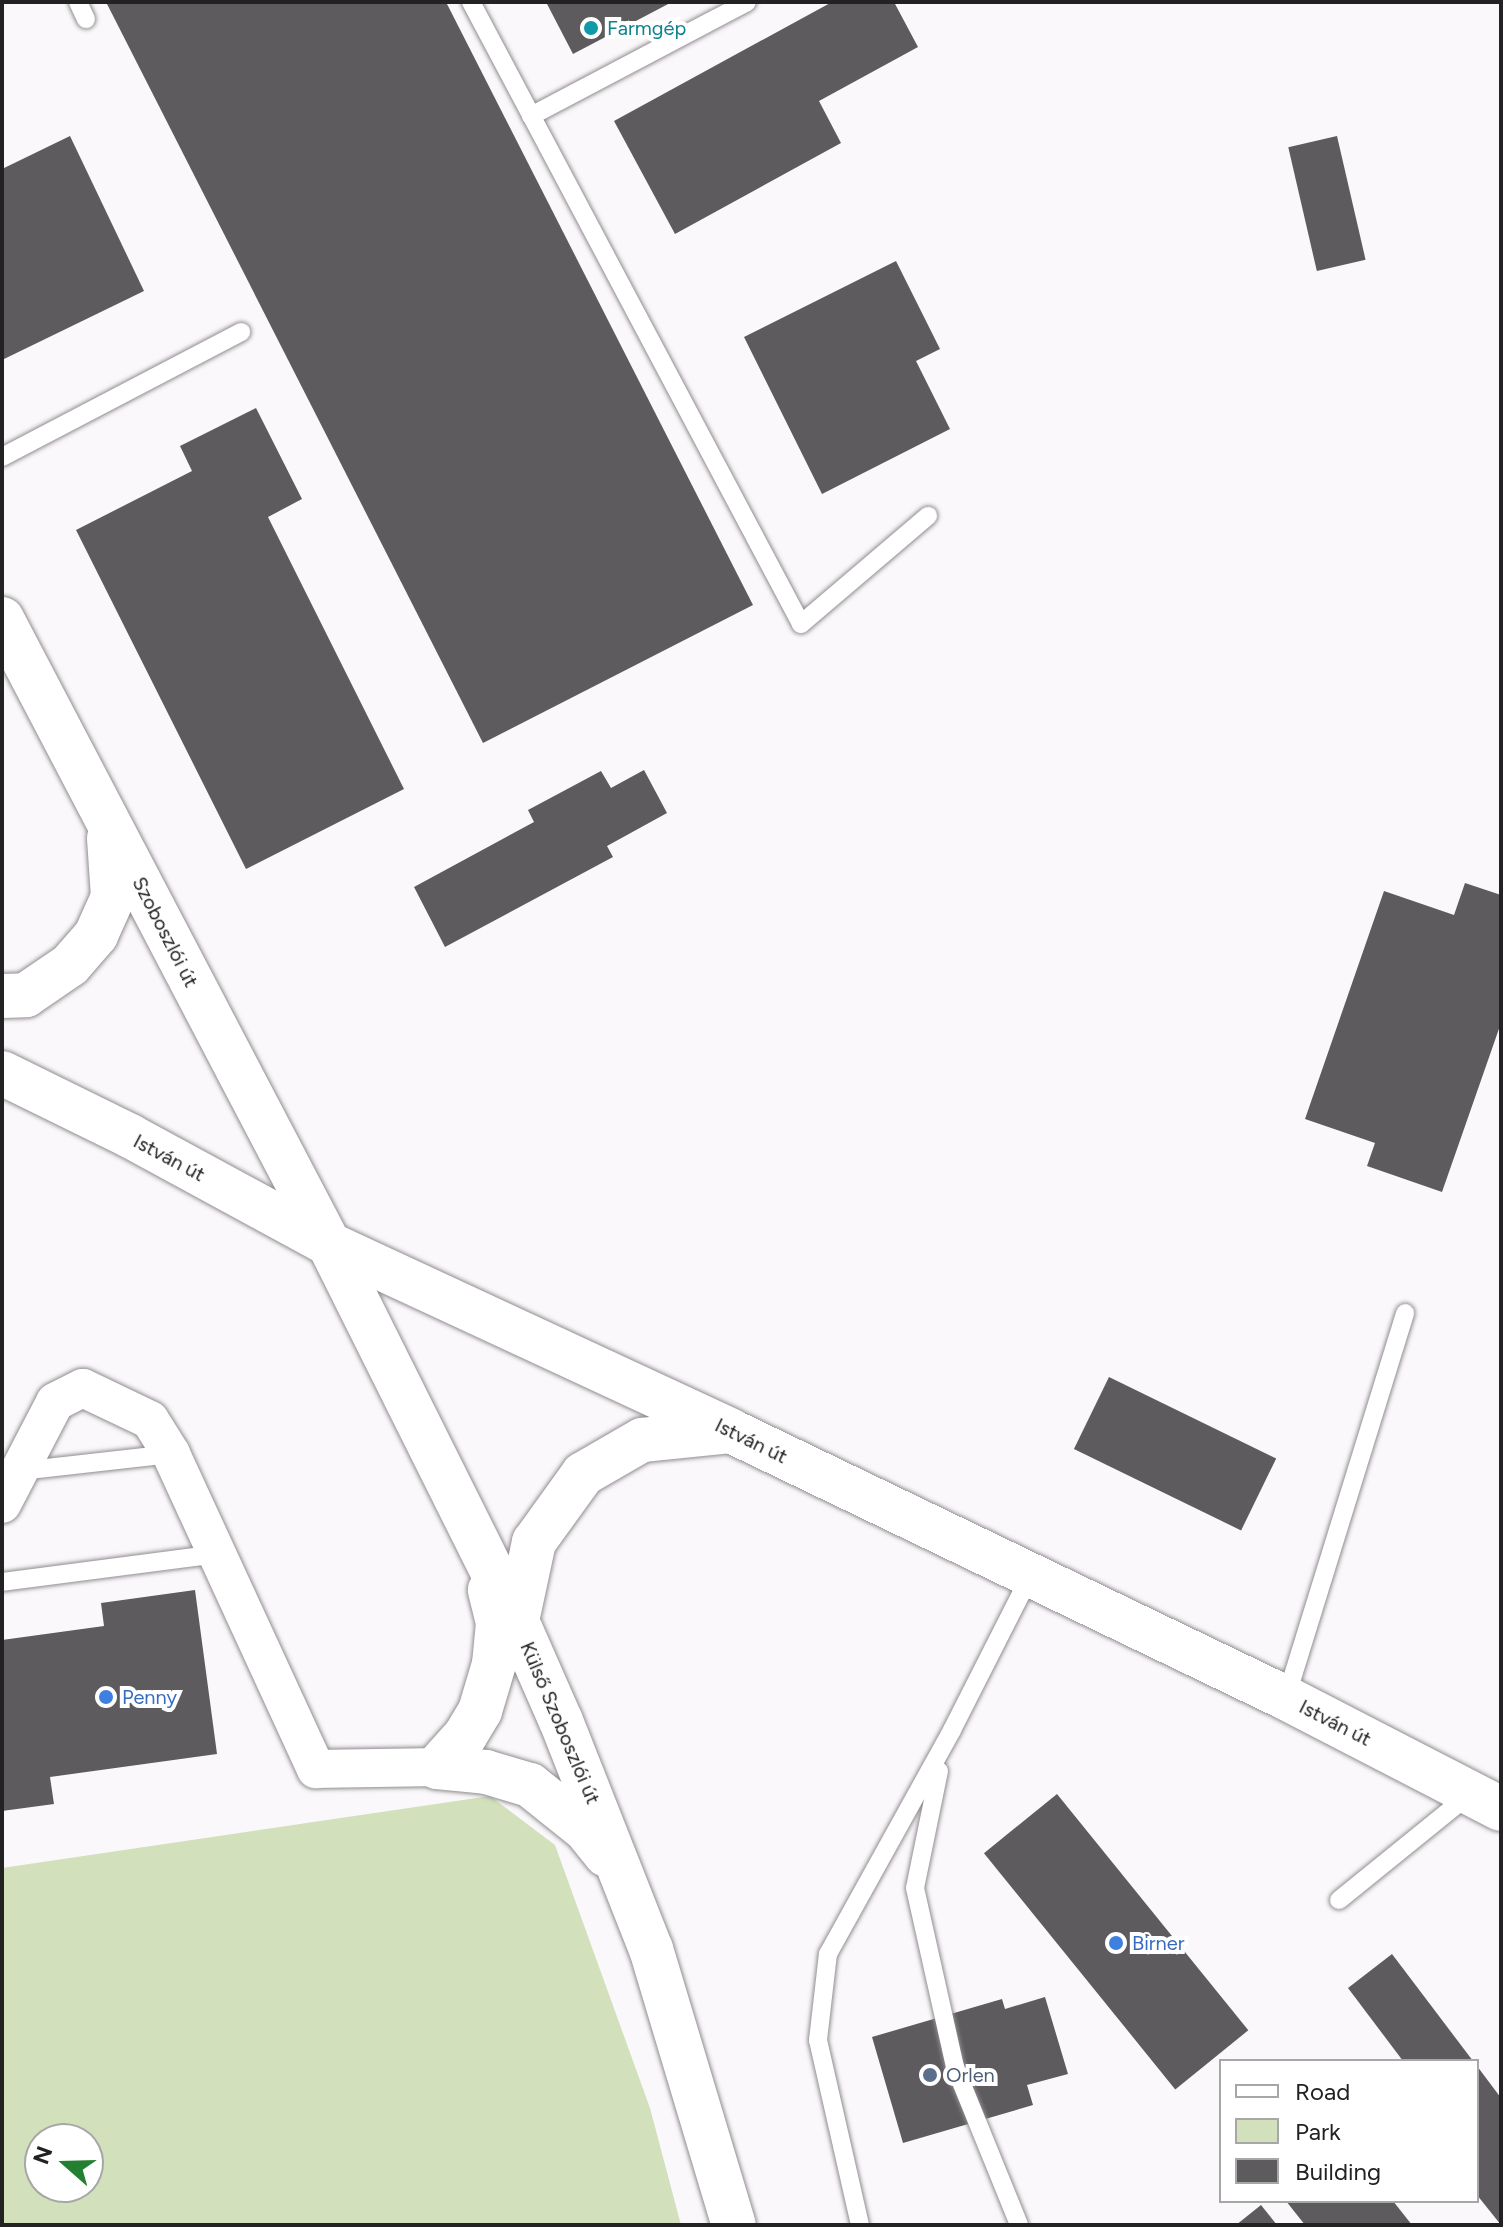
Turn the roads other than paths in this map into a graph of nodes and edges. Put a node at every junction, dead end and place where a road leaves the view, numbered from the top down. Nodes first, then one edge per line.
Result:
1 (471, 2) edge
2 (747, 2) edge
3 (531, 116) junction
4 (241, 332) dead end
5 (2, 457) edge
6 (928, 516) dead end
7 (2, 619) edge
8 (105, 816) junction
9 (2, 996) edge
10 (2, 1073) edge
11 (329, 1244) junction
12 (1405, 1313) dead end
13 (731, 1431) junction
14 (171, 1454) junction
15 (20, 1471) junction
16 (2, 1504) edge
17 (480, 1549) junction
18 (218, 1554) junction
19 (1030, 1576) junction
20 (2, 1582) edge
21 (517, 1621) junction
22 (1286, 1698) junction
23 (952, 1730) junction
24 (437, 1767) junction
25 (1486, 1801) edge
26 (621, 1872) junction
27 (1339, 1900) dead end
28 (734, 2225) edge
29 (860, 2225) edge
30 (1019, 2225) edge

1 - 3 lane
2 - 3 lane
3 - 6 lane
4 - 5 lane
7 - 8 main road, Szoboszlói út
8 - 9 main road
8 - 11 main road, Szoboszlói út
10 - 11 main road, István út
11 - 13 main road, István út
11 - 17 main road, Külső Szoboszlói út
12 - 22 lane
13 - 19 main road, István út
13 - 21 main road
14 - 15 lane
14 - 15 street
14 - 18 street
15 - 16 street
17 - 21 main road, Külső Szoboszlói út
17 - 24 main road
18 - 20 lane
18 - 24 street
19 - 22 main road, István út
19 - 23 lane
21 - 26 main road, Külső Szoboszlói út
22 - 25 main road, István út
23 - 29 lane
23 - 30 lane
24 - 26 main road
25 - 27 lane
26 - 28 main road, Külső Szoboszlói út

